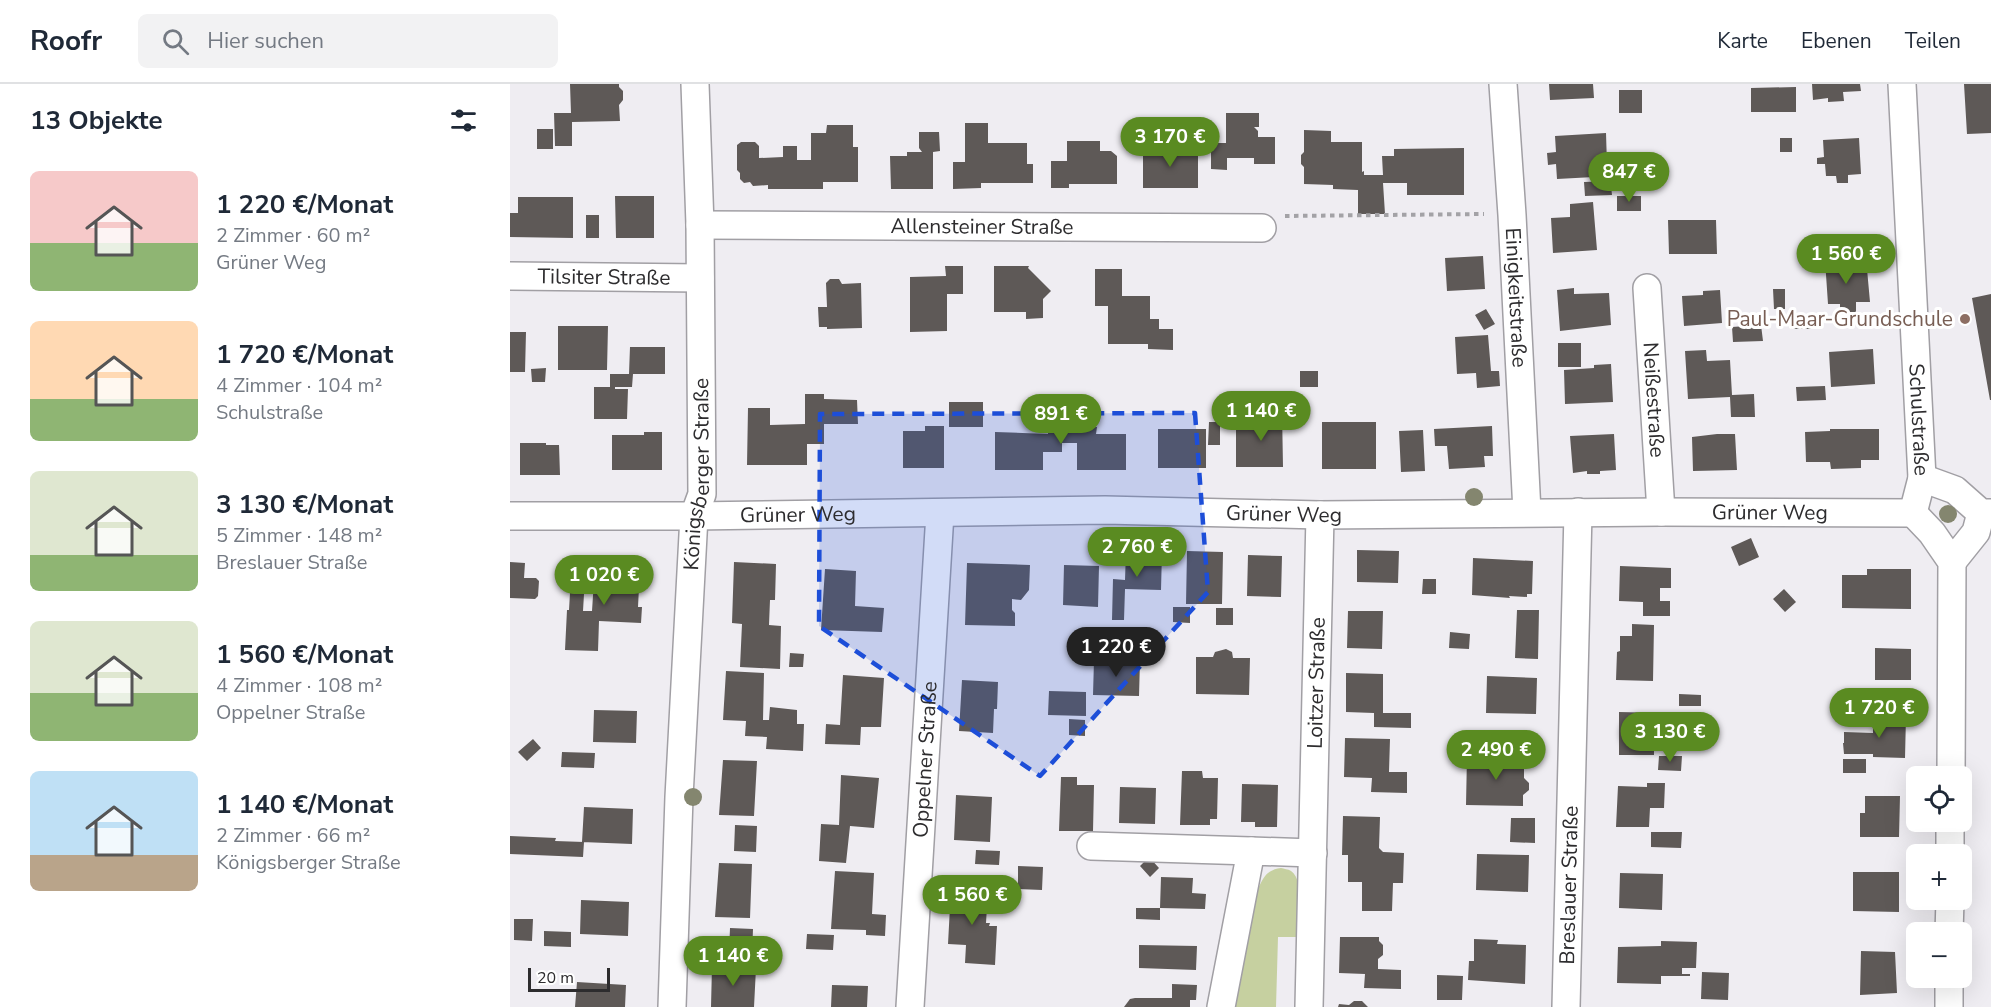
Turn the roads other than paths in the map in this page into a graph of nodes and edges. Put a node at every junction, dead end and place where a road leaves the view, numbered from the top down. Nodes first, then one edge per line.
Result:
1 (695, 84) edge
2 (1503, 84) edge
3 (1902, 84) edge
4 (700, 225) junction
5 (1263, 228) road end
6 (510, 276) edge
7 (700, 278) junction
8 (1647, 288) dead end
9 (1922, 478) junction
10 (1527, 512) junction
11 (1578, 512) junction
12 (1661, 512) junction
13 (940, 513) junction
14 (1913, 513) junction
15 (1986, 513) edge
16 (1320, 515) junction
17 (510, 516) edge
18 (694, 516) junction
19 (1952, 562) junction
20 (1951, 766) edge
21 (1091, 846) dead end
22 (1251, 851) junction
23 (1313, 853) junction
24 (1949, 988) edge
25 (672, 1007) edge
26 (910, 1007) edge
27 (1221, 1007) edge
28 (1309, 1007) edge
29 (1566, 1007) edge
30 (1949, 1007) edge

1 - 4 street, Königsberger Straße
2 - 10 street, Einigkeitstraße
3 - 9 street, Schulstraße
4 - 5 street, Allensteiner Straße
4 - 7 street, Königsberger Straße
6 - 7 street, Tilsiter Straße
7 - 18 street, Königsberger Straße
8 - 12 street, Neißestraße
9 - 14 street, Schulstraße
9 - 15 street
10 - 11 street, Grüner Weg
10 - 16 street, Grüner Weg
11 - 12 street, Grüner Weg
11 - 29 street, Breslauer Straße
12 - 14 street, Grüner Weg
13 - 16 street, Grüner Weg
13 - 18 street, Grüner Weg
13 - 26 street, Oppelner Straße
14 - 19 street
15 - 19 street
16 - 23 street, Loitzer Straße
17 - 18 street, Grüner Weg
18 - 25 street, Königsberger Straße
19 - 20 street
21 - 22 street
22 - 23 street
22 - 27 street
23 - 28 street, Loitzer Straße
24 - 30 street

